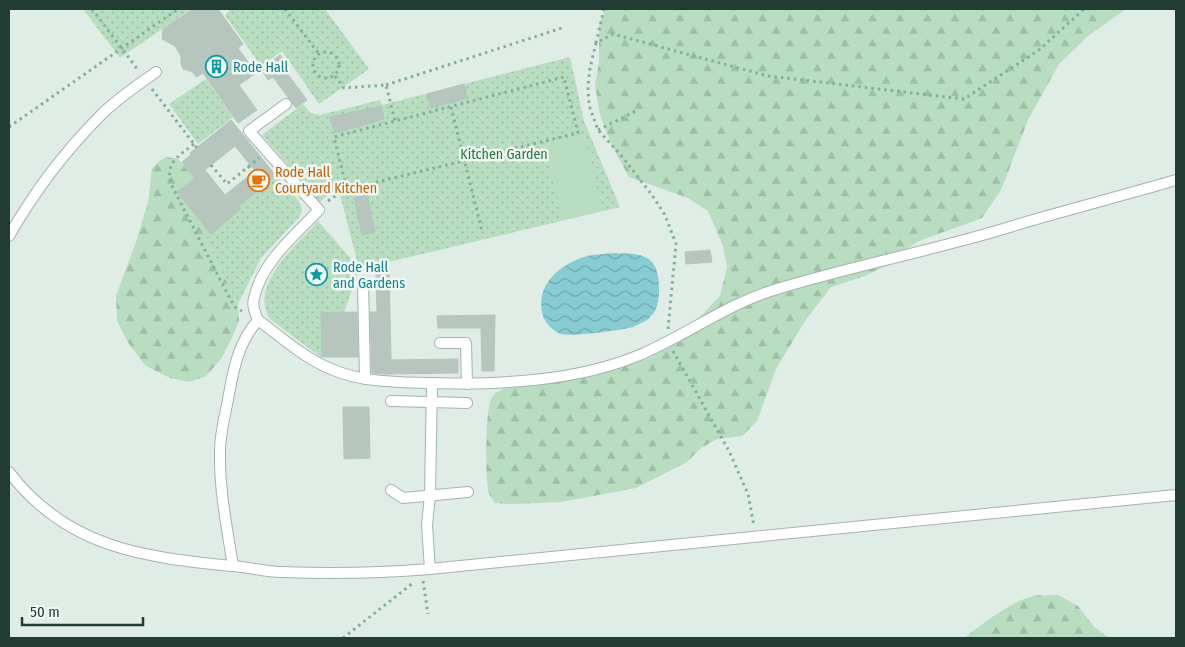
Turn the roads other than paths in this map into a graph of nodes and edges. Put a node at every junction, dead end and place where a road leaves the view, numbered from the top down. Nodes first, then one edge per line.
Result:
1 (156, 72) dead end
2 (286, 104) dead end
3 (1176, 180) edge
4 (9, 236) edge
5 (363, 282) dead end
6 (258, 320) junction
7 (440, 343) dead end
8 (365, 378) junction
9 (432, 383) junction
10 (467, 384) junction
11 (391, 401) dead end
12 (432, 402) junction
13 (467, 402) dead end
14 (9, 472) edge
15 (392, 490) dead end
16 (468, 492) dead end
17 (1176, 495) edge
18 (430, 496) junction
19 (233, 566) junction
20 (426, 572) junction

1 - 4 lane
2 - 6 lane
3 - 10 lane
5 - 8 lane
6 - 8 lane
6 - 19 lane
7 - 10 lane
8 - 9 lane
9 - 10 lane
9 - 12 lane
11 - 12 lane
12 - 13 lane
12 - 18 lane
14 - 19 lane
15 - 18 lane
16 - 18 lane
17 - 20 lane
18 - 20 lane
19 - 20 lane

